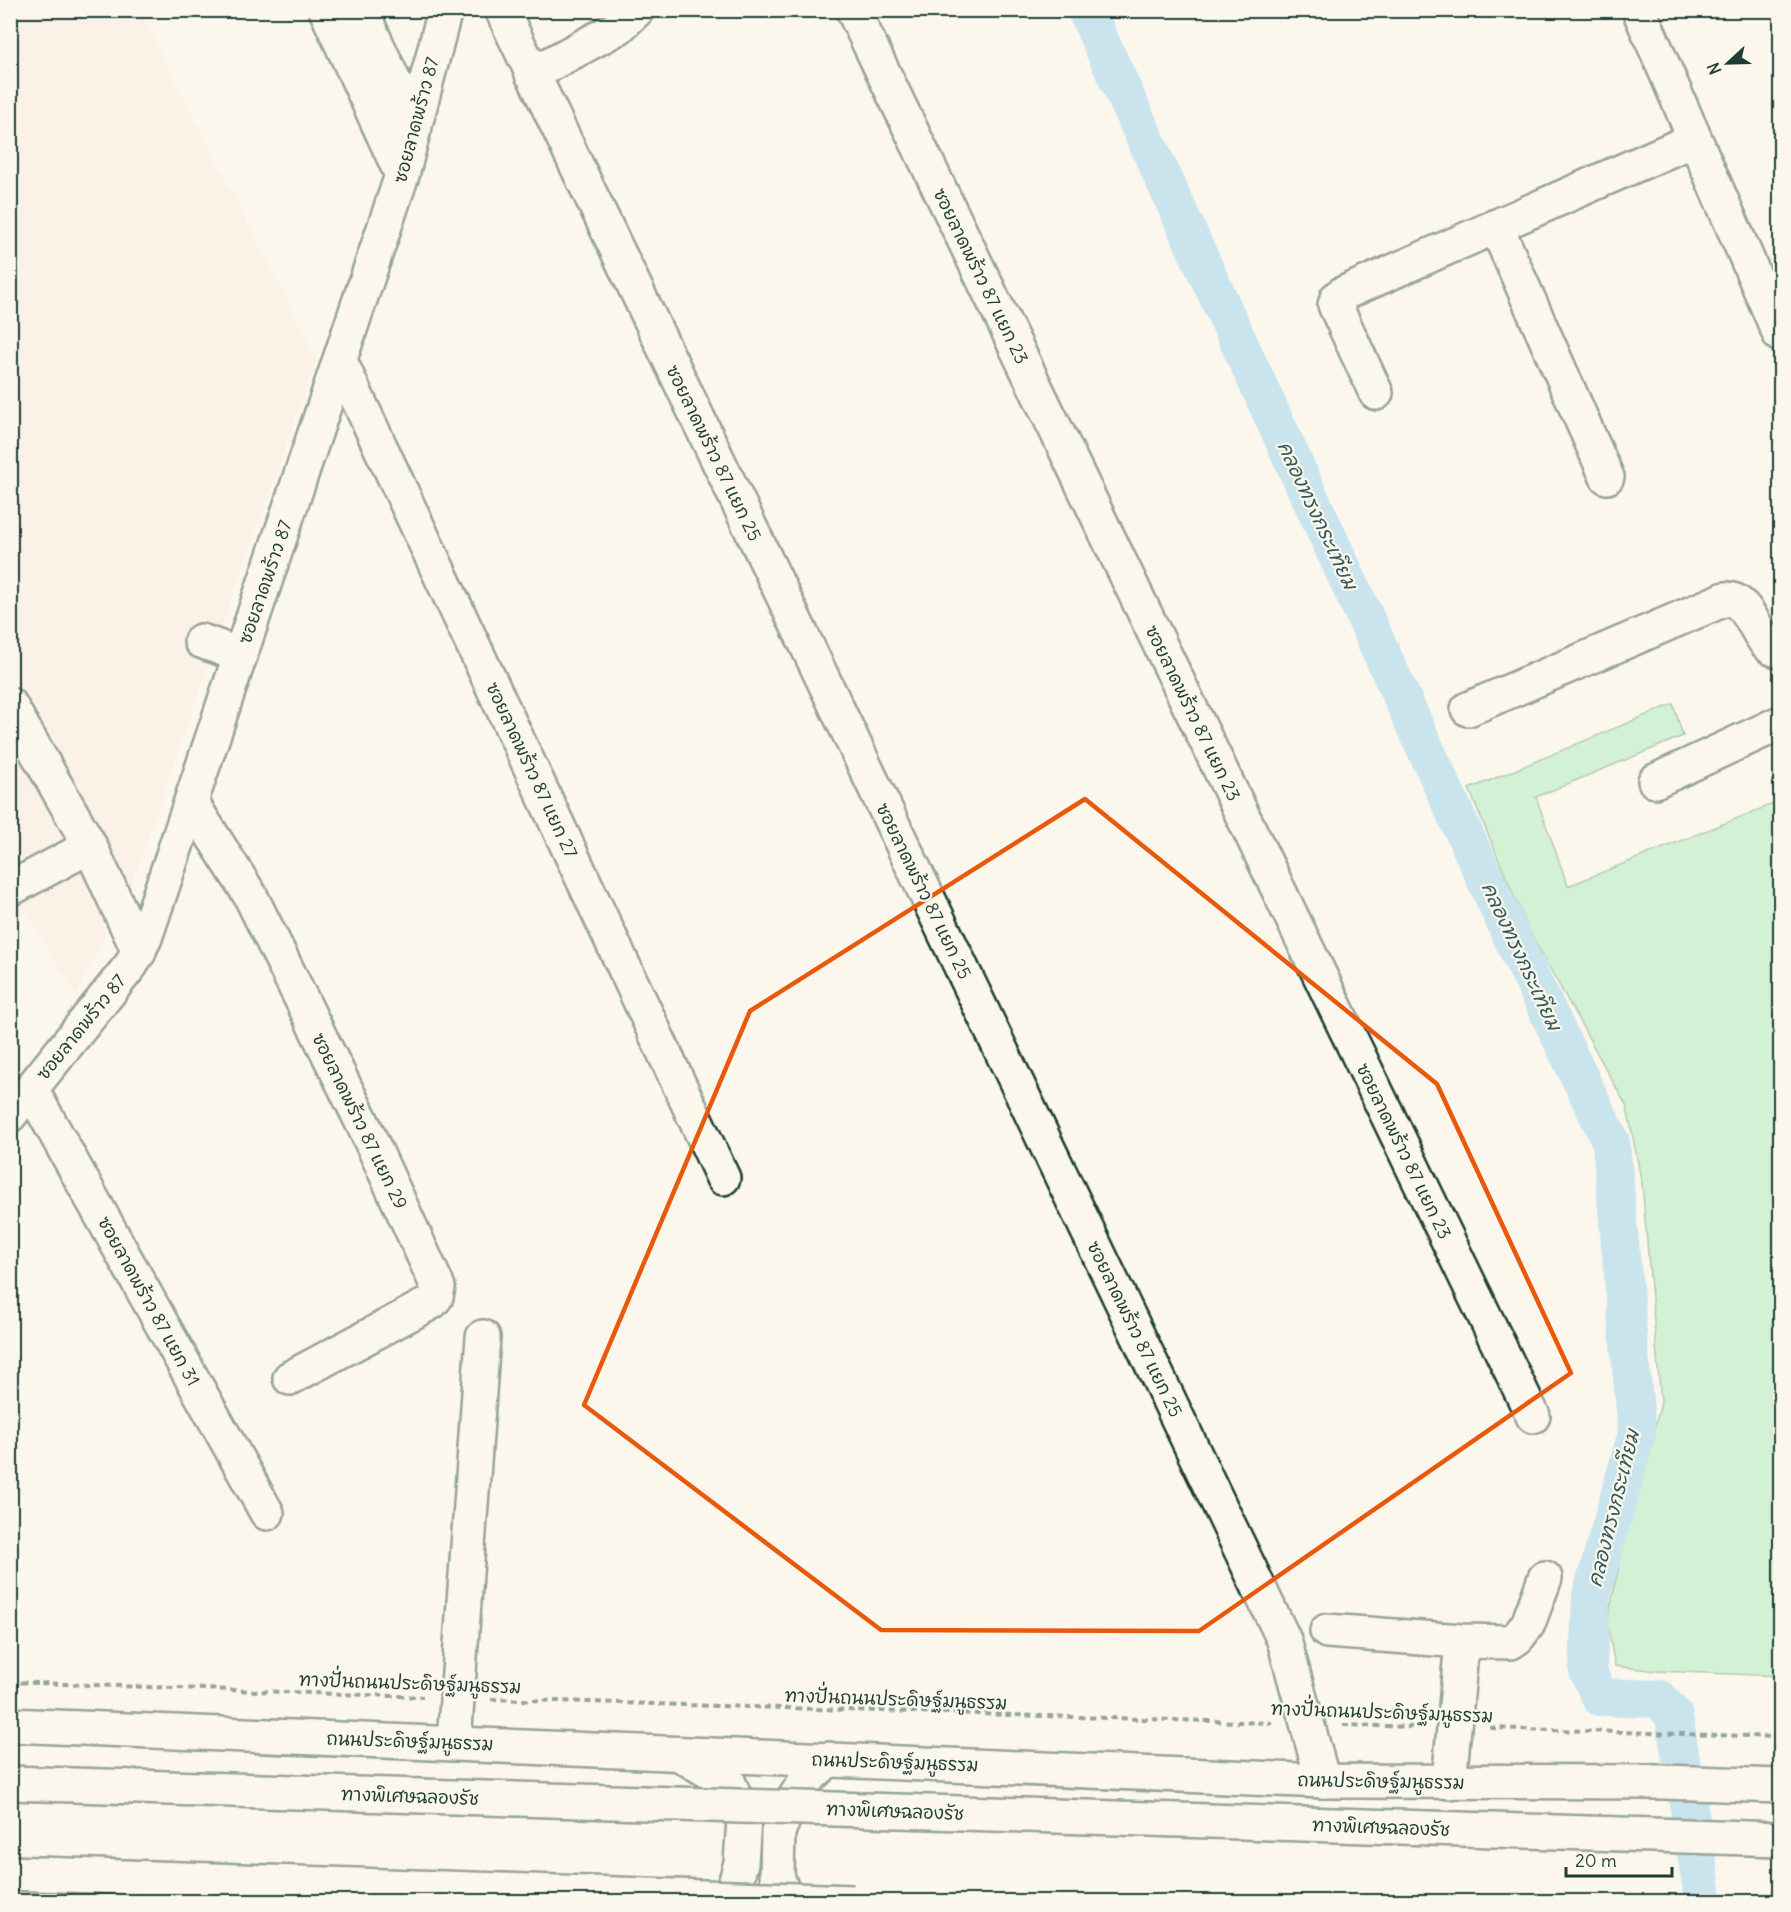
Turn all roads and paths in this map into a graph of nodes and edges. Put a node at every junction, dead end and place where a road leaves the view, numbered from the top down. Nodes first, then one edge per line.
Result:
1 (326, 10) edge
2 (361, 10) edge
3 (445, 10) edge
4 (502, 10) edge
5 (637, 10) edge
6 (853, 10) edge
7 (1639, 10) edge
8 (532, 74) junction
9 (415, 127) junction
10 (1695, 139) junction
11 (402, 175) junction
12 (1496, 226) junction
13 (1780, 335) edge
14 (340, 361) junction
15 (1376, 393) dead end
16 (1607, 477) dead end
17 (201, 641) dead end
18 (1780, 650) edge
19 (240, 655) junction
20 (10, 705) edge
21 (1468, 709) dead end
22 (1780, 723) edge
23 (1655, 781) dead end
24 (191, 802) junction
25 (90, 846) junction
26 (10, 888) edge
27 (139, 952) junction
28 (32, 1089) junction
29 (10, 1115) edge
30 (723, 1179) dead end
31 (483, 1337) dead end
32 (290, 1378) dead end
33 (1533, 1416) dead end
34 (267, 1513) dead end
35 (1545, 1578) dead end
36 (1327, 1631) dead end
37 (1462, 1641) junction
38 (10, 1682) edge
39 (459, 1698) junction
40 (1307, 1724) junction
41 (10, 1725) edge
42 (1454, 1727) junction
43 (1780, 1737) edge
44 (454, 1742) junction
45 (677, 1753) junction
46 (829, 1759) junction
47 (1323, 1781) junction
48 (1449, 1782) junction
49 (10, 1783) edge
50 (1780, 1786) edge
51 (1780, 1839) edge
52 (10, 1873) edge
53 (730, 1902) edge
54 (786, 1902) edge
55 (853, 1902) edge

1 - 11 main road
2 - 9 main road
3 - 9 main road, ซอยลาดพร้าว 87
4 - 8 main road, ซอยลาดพร้าว 87 แยก 25
5 - 8 main road
6 - 33 main road, ซอยลาดพร้าว 87 แยก 23
7 - 10 main road
8 - 40 main road, ซอยลาดพร้าว 87 แยก 25
9 - 11 main road, ซอยลาดพร้าว 87
10 - 12 main road
10 - 13 main road
11 - 14 main road, ซอยลาดพร้าว 87
12 - 15 main road
12 - 16 main road
14 - 19 main road, ซอยลาดพร้าว 87
14 - 30 main road, ซอยลาดพร้าว 87 แยก 27
17 - 19 main road
18 - 21 main road
19 - 24 main road, ซอยลาดพร้าว 87
20 - 25 main road
22 - 23 main road
24 - 27 main road, ซอยลาดพร้าว 87
24 - 32 main road, ซอยลาดพร้าว 87 แยก 29
25 - 26 main road
25 - 27 main road
27 - 28 main road, ซอยลาดพร้าว 87
28 - 29 main road, ซอยลาดพร้าว 87
28 - 34 main road, ซอยลาดพร้าว 87 แยก 31
31 - 39 main road
35 - 37 main road
36 - 37 main road
37 - 42 main road
38 - 39 path, ทางปั่นถนนประดิษฐ์มนูธรรม
39 - 40 path, ทางปั่นถนนประดิษฐ์มนูธรรม
39 - 44 main road
40 - 42 path, ทางปั่นถนนประดิษฐ์มนูธรรม
40 - 47 main road, ซอยลาดพร้าว 87 แยก 25
41 - 44 main road, ถนนประดิษฐ์มนูธรรม
42 - 43 path, ทางปั่นถนนประดิษฐ์มนูธรรม
42 - 48 main road
44 - 45 main road, ถนนประดิษฐ์มนูธรรม
45 - 46 main road, ถนนประดิษฐ์มนูธรรม
45 - 53 main road
46 - 47 main road, ถนนประดิษฐ์มนูธรรม
46 - 54 main road
47 - 48 main road, ถนนประดิษฐ์มนูธรรม
48 - 50 main road, ถนนประดิษฐ์มนูธรรม
49 - 51 main road, ทางพิเศษฉลองรัช, bridge
52 - 55 main road, bridge

